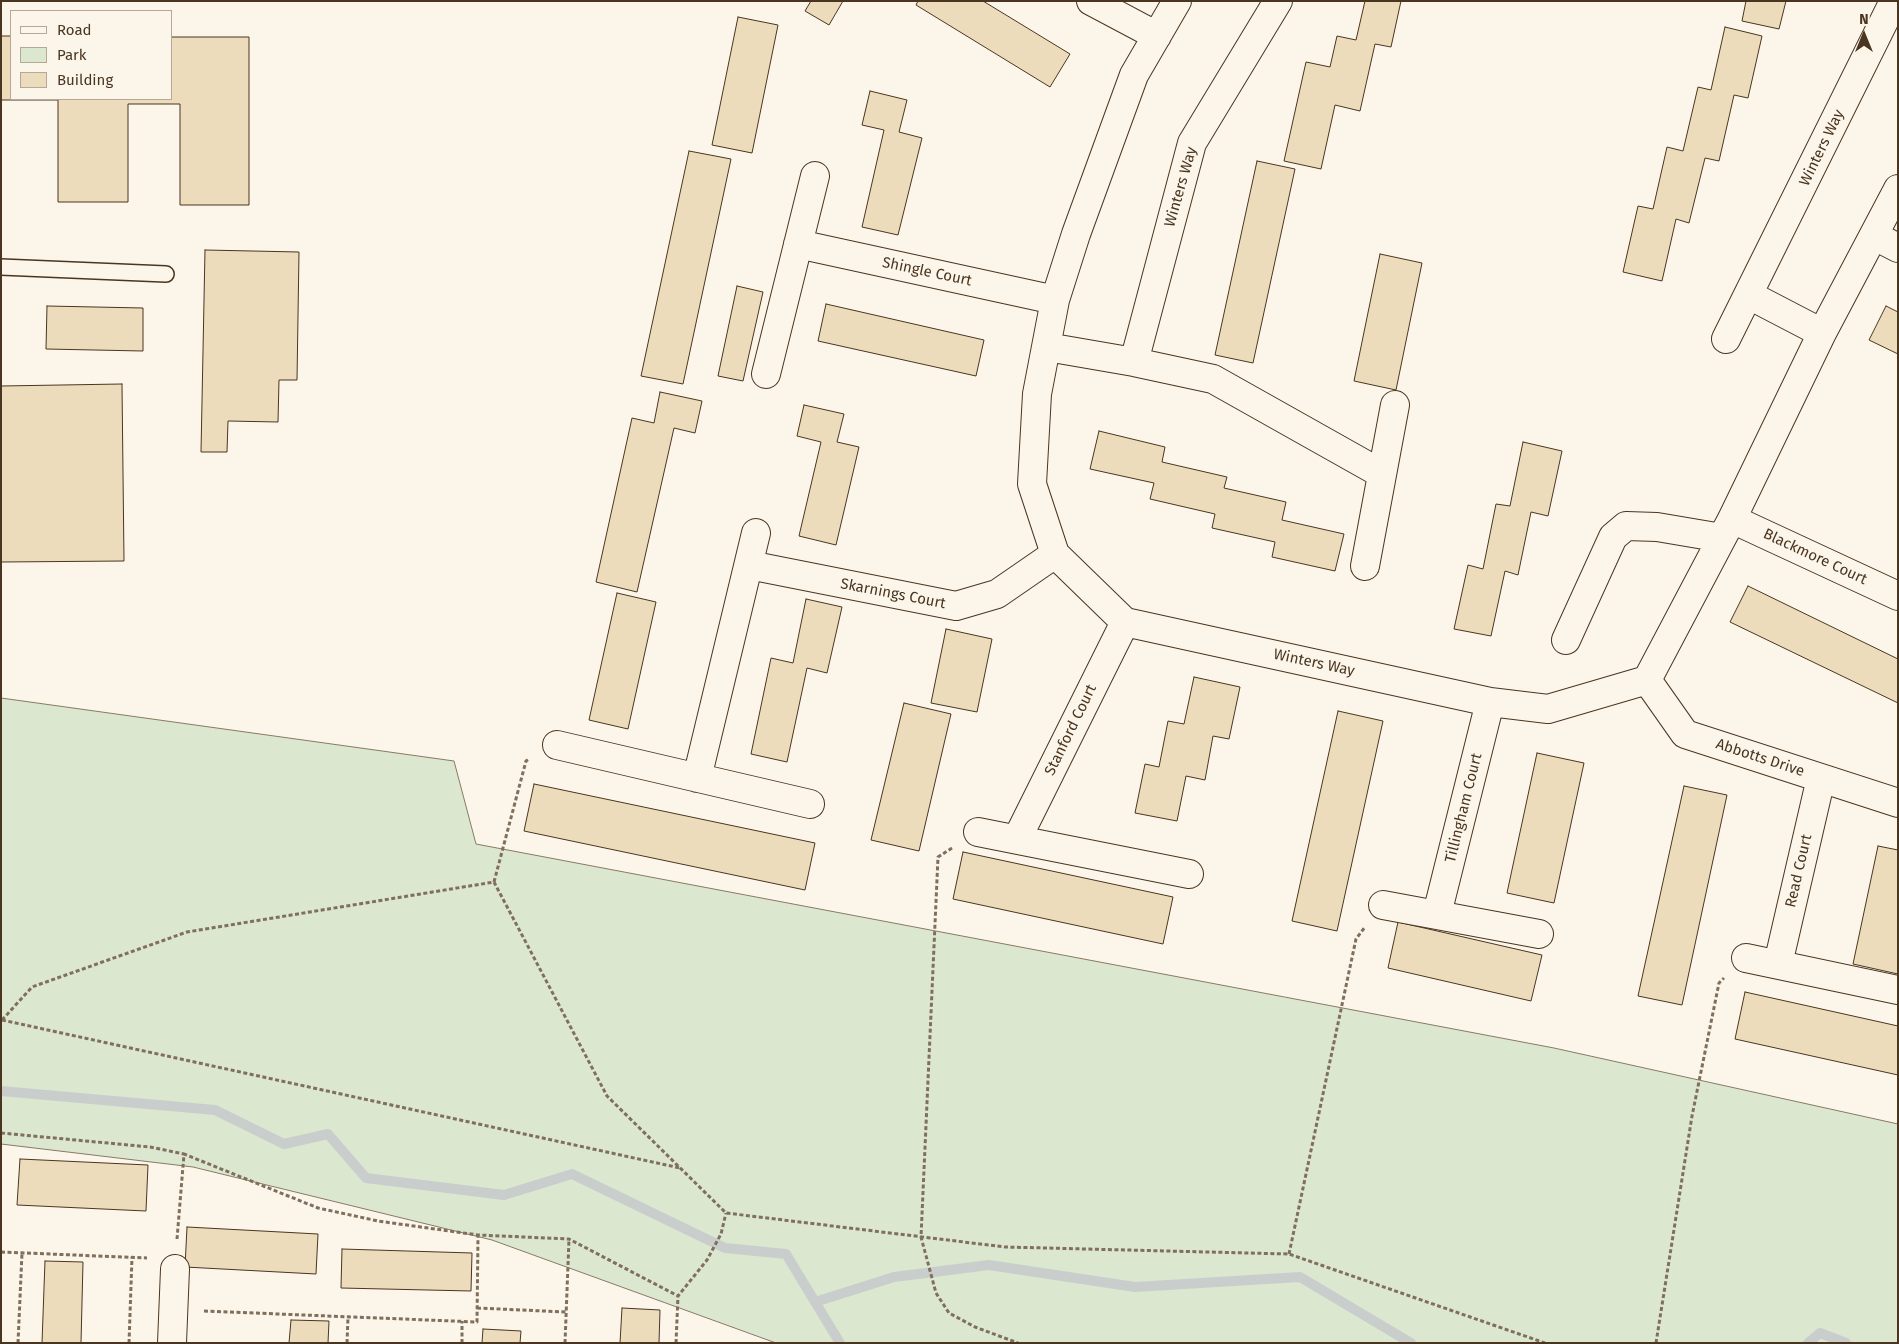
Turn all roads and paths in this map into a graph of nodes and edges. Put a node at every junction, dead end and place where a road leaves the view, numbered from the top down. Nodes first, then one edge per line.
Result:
1 (1091, 1) edge
2 (1177, 1) edge
3 (1278, 1) edge
4 (1894, 1) edge
5 (1157, 36) junction
6 (815, 176) dead end
7 (1898, 189) edge
8 (1886, 242) edge
9 (798, 244) junction
10 (1, 267) edge
11 (166, 274) dead end
12 (1749, 295) junction
13 (1055, 300) junction
14 (1822, 332) junction
15 (1726, 339) dead end
16 (1046, 347) junction
17 (1134, 362) junction
18 (766, 374) dead end
19 (1395, 405) dead end
20 (1382, 474) junction
21 (1727, 529) junction
22 (756, 533) dead end
23 (1055, 554) junction
24 (749, 565) junction
25 (1365, 566) dead end
26 (1898, 596) edge
27 (1125, 622) junction
28 (1566, 640) dead end
29 (1647, 680) junction
30 (1490, 702) junction
31 (557, 745) joint
32 (697, 778) junction
33 (1821, 778) junction
34 (1898, 803) edge
35 (810, 804) dead end
36 (978, 832) joint
37 (1017, 839) junction
38 (1189, 874) dead end
39 (494, 882) junction
40 (1383, 905) joint
41 (1437, 914) junction
42 (1539, 934) dead end
43 (1746, 958) joint
44 (1778, 964) junction
45 (1898, 990) edge
46 (2, 1020) edge
47 (1, 1133) edge
48 (184, 1154) junction
49 (680, 1168) junction
50 (726, 1213) junction
51 (478, 1235) junction
52 (921, 1237) junction
53 (569, 1239) junction
54 (1, 1252) edge
55 (22, 1253) junction
56 (1290, 1254) junction
57 (132, 1258) junction
58 (175, 1264) junction
59 (678, 1296) junction
60 (477, 1308) junction
61 (173, 1309) junction
62 (566, 1312) junction
63 (348, 1316) junction
64 (462, 1321) junction
65 (18, 1343) edge
66 (129, 1343) edge
67 (172, 1343) edge
68 (347, 1343) edge
69 (462, 1343) edge
70 (565, 1343) edge
71 (676, 1343) edge
72 (1018, 1343) edge
73 (1544, 1343) edge
74 (1656, 1343) edge

1 - 5 street
2 - 5 street
3 - 17 street, Winters Way
4 - 12 street, Winters Way
5 - 13 street
6 - 9 street
7 - 8 street
8 - 14 street
9 - 13 street, Shingle Court
9 - 18 street
10 - 11 lane
12 - 14 street
12 - 15 street, Winters Way
13 - 16 street
14 - 21 street
16 - 17 street
16 - 23 street
17 - 20 street
19 - 20 street
20 - 25 street
21 - 26 street, Blackmore Court
21 - 28 street
21 - 29 street
22 - 24 street
23 - 24 street, Skarnings Court
23 - 27 street
24 - 32 street
27 - 30 street, Winters Way
27 - 37 street, Stanford Court
29 - 30 street, Winters Way
29 - 33 street, Abbotts Drive
30 - 41 street, Tillingham Court
31 - 32 street
31 - 39 path
32 - 35 street
33 - 34 street, Abbotts Drive
33 - 44 street, Read Court
36 - 37 street
36 - 52 path
37 - 38 street
39 - 46 path
39 - 49 path
40 - 41 street
40 - 56 path
41 - 42 street
43 - 44 street
43 - 74 path
44 - 45 street
46 - 49 path
47 - 48 path
48 - 51 path
48 - 58 path
49 - 50 path
50 - 52 path
50 - 59 path
51 - 53 path
51 - 60 path
52 - 56 path
52 - 72 path
53 - 59 path
53 - 62 path
54 - 55 path
55 - 57 path
55 - 65 path
56 - 73 path
57 - 58 path
57 - 66 path
58 - 61 street
59 - 71 path
60 - 62 path
60 - 64 path
61 - 63 path
61 - 67 street
62 - 70 path
63 - 64 path
63 - 68 path
64 - 69 path

